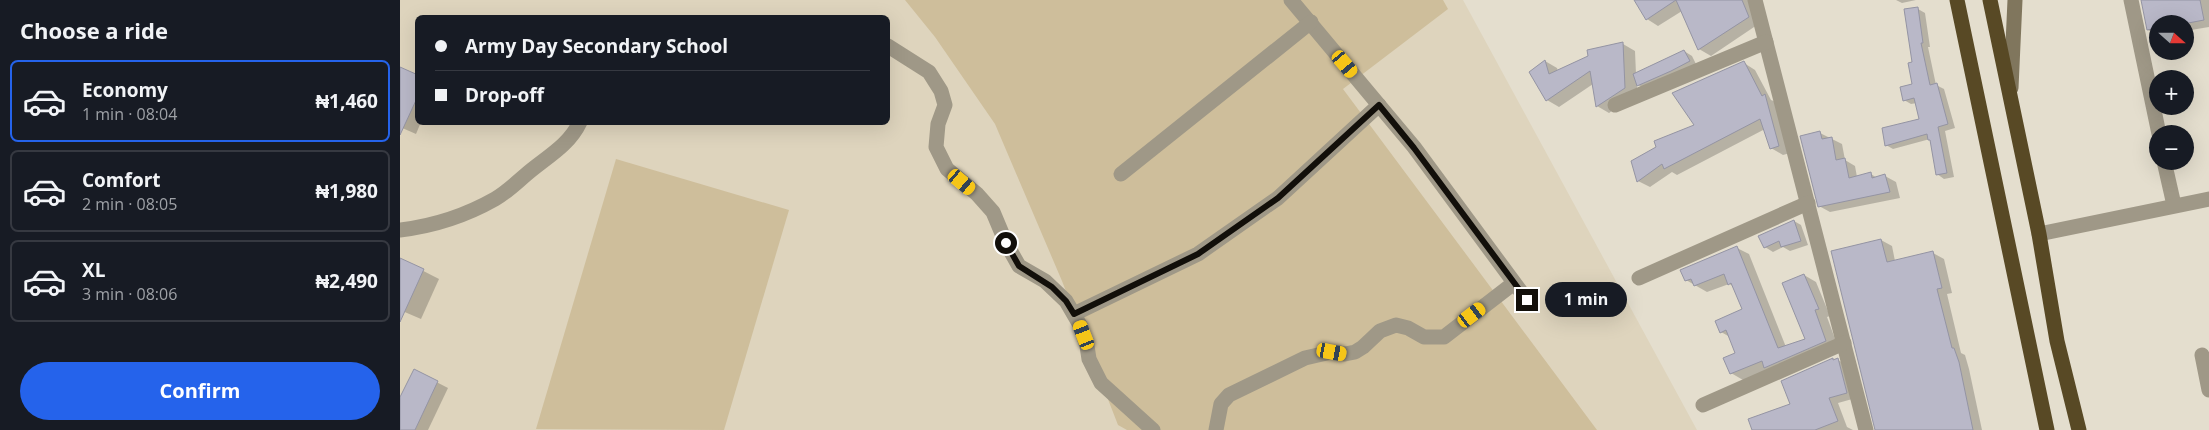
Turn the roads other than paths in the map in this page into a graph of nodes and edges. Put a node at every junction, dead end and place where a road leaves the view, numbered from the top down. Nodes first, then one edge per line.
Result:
1 (1291, 0) edge
2 (1755, 0) edge
3 (1957, 0) edge
4 (1990, 0) edge
5 (2014, 0) edge
6 (2131, 0) edge
7 (1311, 22) junction
8 (1766, 42) junction
9 (890, 47) edge
10 (2011, 100) junction
11 (1379, 105) junction
12 (1615, 105) dead end
13 (578, 125) edge
14 (2157, 125) edge
15 (2166, 170) edge
16 (1121, 174) dead end
17 (2209, 199) edge
18 (1808, 203) junction
19 (2174, 206) junction
20 (400, 230) edge
21 (2038, 234) junction
22 (1639, 278) dead end
23 (1514, 283) junction
24 (1527, 300) dead end
25 (1074, 314) junction
26 (1844, 343) junction
27 (2202, 355) dead end
28 (2209, 390) edge
29 (1702, 405) dead end
30 (1153, 430) edge
31 (1216, 430) edge
32 (1866, 430) edge
33 (2047, 430) edge
34 (2080, 430) edge

1 - 7 street
2 - 8 street
3 - 33 highway
4 - 10 highway
5 - 10 main road
6 - 14 street
7 - 11 street
7 - 16 street
8 - 12 street
8 - 18 street
9 - 25 street
10 - 21 highway
11 - 23 street
11 - 25 street
13 - 20 street
15 - 19 street
17 - 19 street
18 - 22 street
18 - 26 street
19 - 21 street
21 - 34 highway
23 - 24 street
23 - 31 street
25 - 30 street
26 - 29 street
26 - 32 street
27 - 28 street

